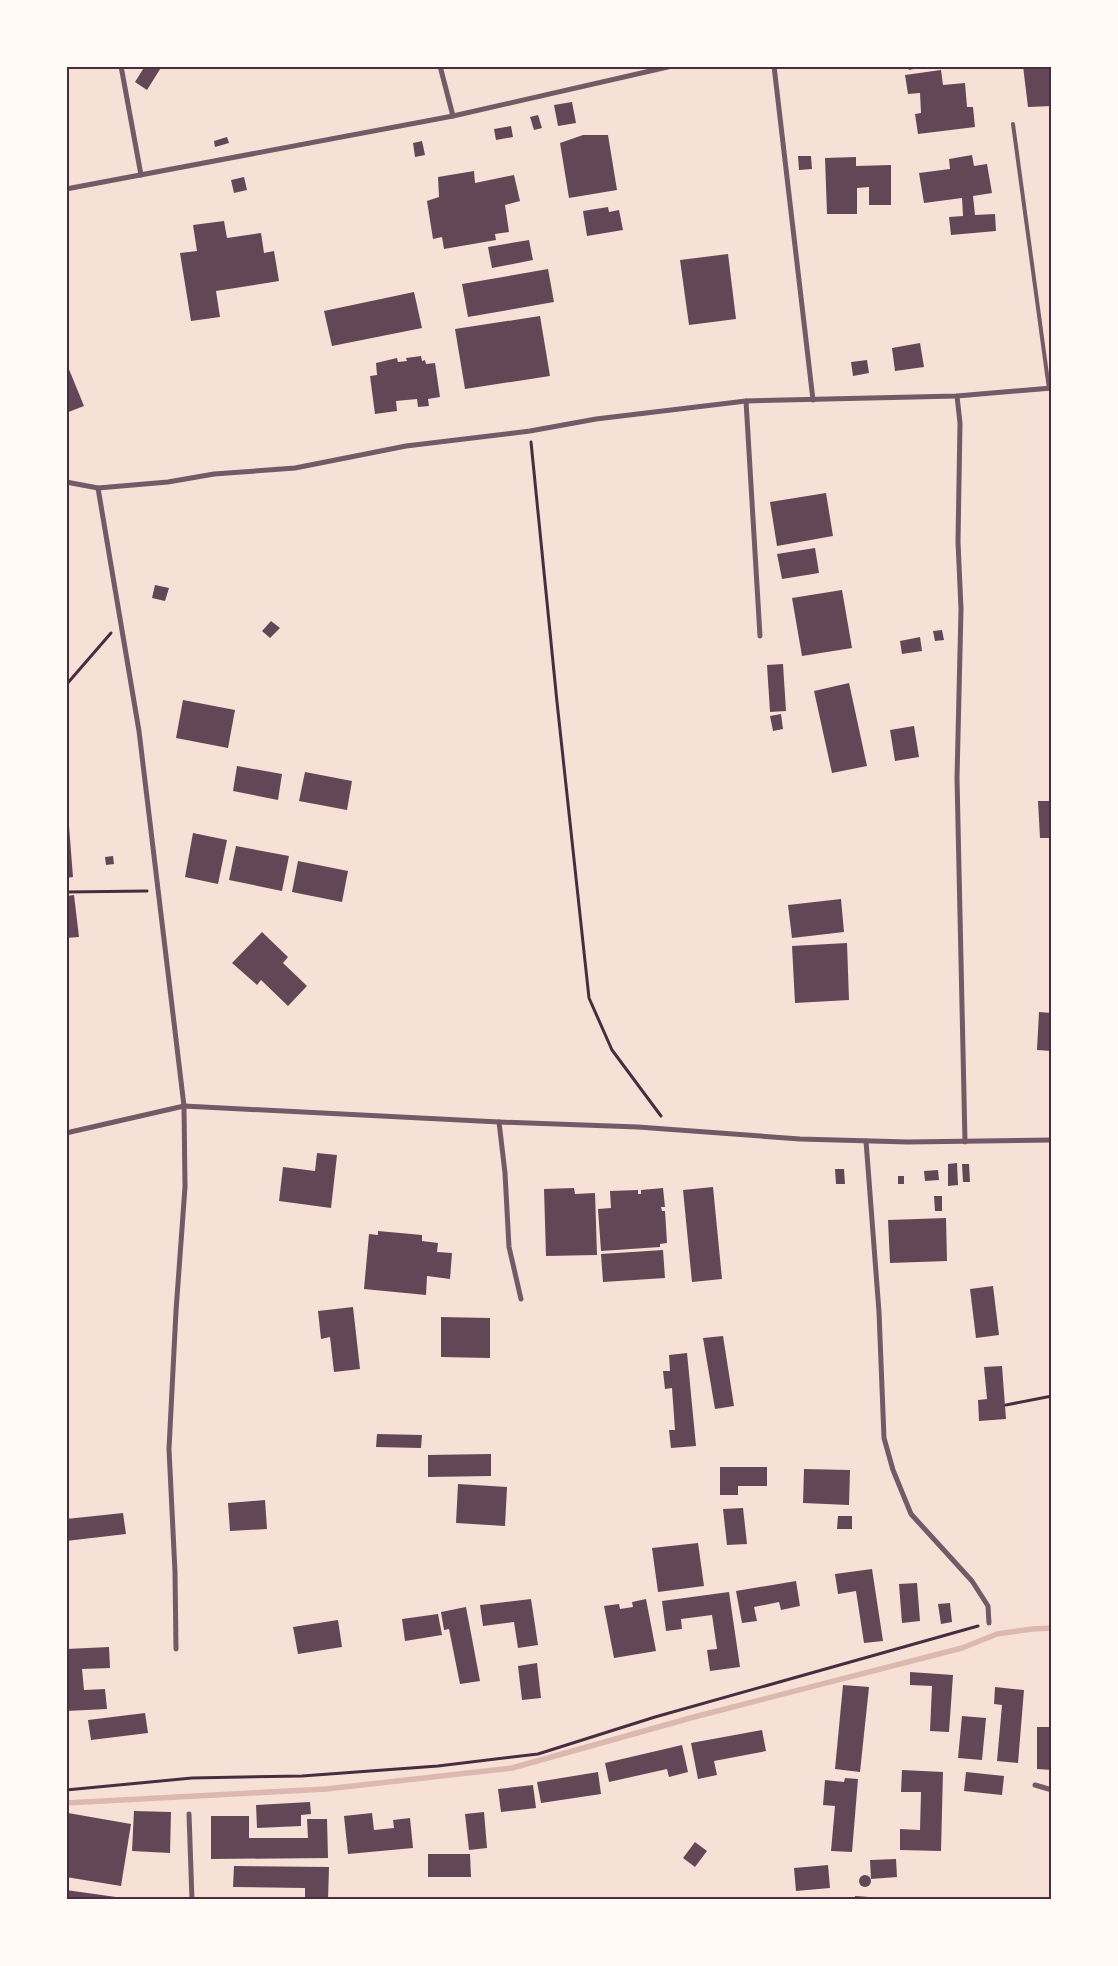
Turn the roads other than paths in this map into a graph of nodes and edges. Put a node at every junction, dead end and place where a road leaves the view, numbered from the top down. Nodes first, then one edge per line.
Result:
1 (121, 66) edge
2 (440, 66) edge
3 (672, 66) edge
4 (774, 66) edge
5 (453, 116) junction
6 (1013, 124) dead end
7 (141, 175) junction
8 (66, 189) edge
9 (1050, 389) edge
10 (957, 396) junction
11 (813, 400) junction
12 (746, 401) junction
13 (66, 482) edge
14 (98, 488) junction
15 (760, 636) dead end
16 (184, 1106) junction
17 (499, 1122) junction
18 (66, 1133) edge
19 (1052, 1140) edge
20 (866, 1141) junction
21 (965, 1142) junction
22 (521, 1300) dead end
23 (989, 1623) road end
24 (176, 1649) dead end
25 (1035, 1785) dead end
26 (1052, 1790) edge
27 (189, 1814) dead end
28 (192, 1900) edge

1 - 7 street
2 - 5 street
3 - 5 street
4 - 11 street
5 - 7 street
6 - 9 lane
7 - 8 street
9 - 10 street
10 - 11 street
10 - 21 street
11 - 12 street
12 - 14 street
12 - 15 street
13 - 14 street
14 - 16 street
16 - 17 street
16 - 18 street
16 - 24 street
17 - 20 street
17 - 22 street
19 - 21 street
20 - 21 street
20 - 23 street
25 - 26 street
27 - 28 street

